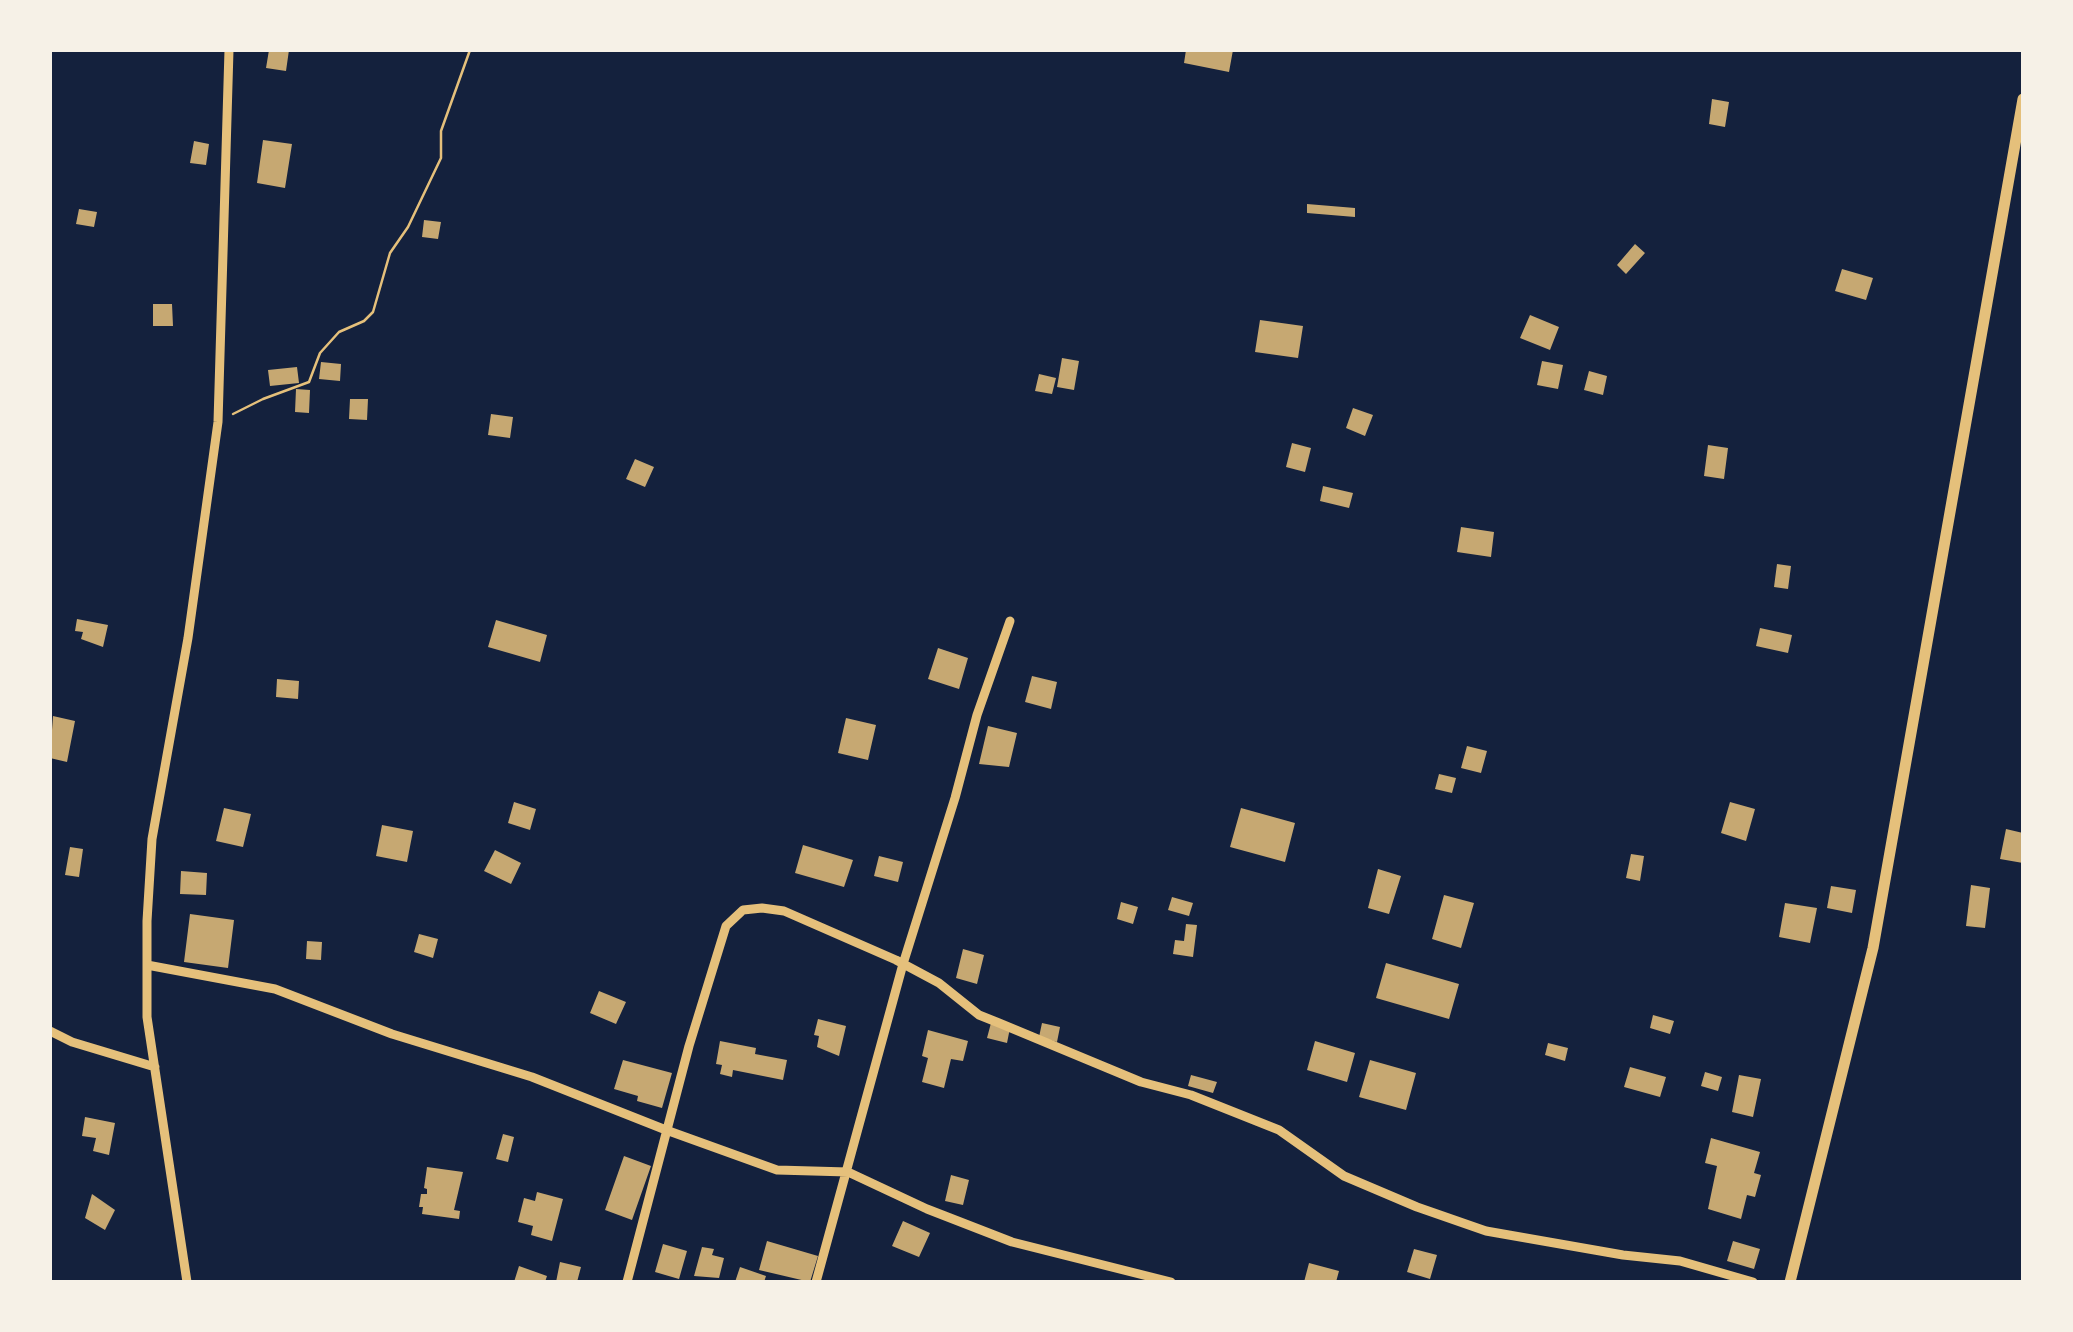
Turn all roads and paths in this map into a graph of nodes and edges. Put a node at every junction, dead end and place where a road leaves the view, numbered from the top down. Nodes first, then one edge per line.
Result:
1 (229, 50) edge
2 (470, 50) edge
3 (2023, 99) edge
4 (218, 422) junction
5 (1010, 621) dead end
6 (147, 964) junction
7 (903, 964) junction
8 (50, 1032) edge
9 (155, 1066) junction
10 (666, 1130) junction
11 (848, 1172) junction
12 (187, 1282) edge
13 (627, 1282) edge
14 (816, 1282) edge
15 (1171, 1282) edge
16 (1753, 1282) edge
17 (1790, 1282) edge

1 - 4 street
2 - 4 path
3 - 17 street
4 - 6 street
5 - 7 street
6 - 9 street
6 - 10 street
7 - 10 street
7 - 11 street
7 - 16 street
8 - 9 street
9 - 12 street
10 - 11 street
10 - 13 street
11 - 14 street
11 - 15 street

